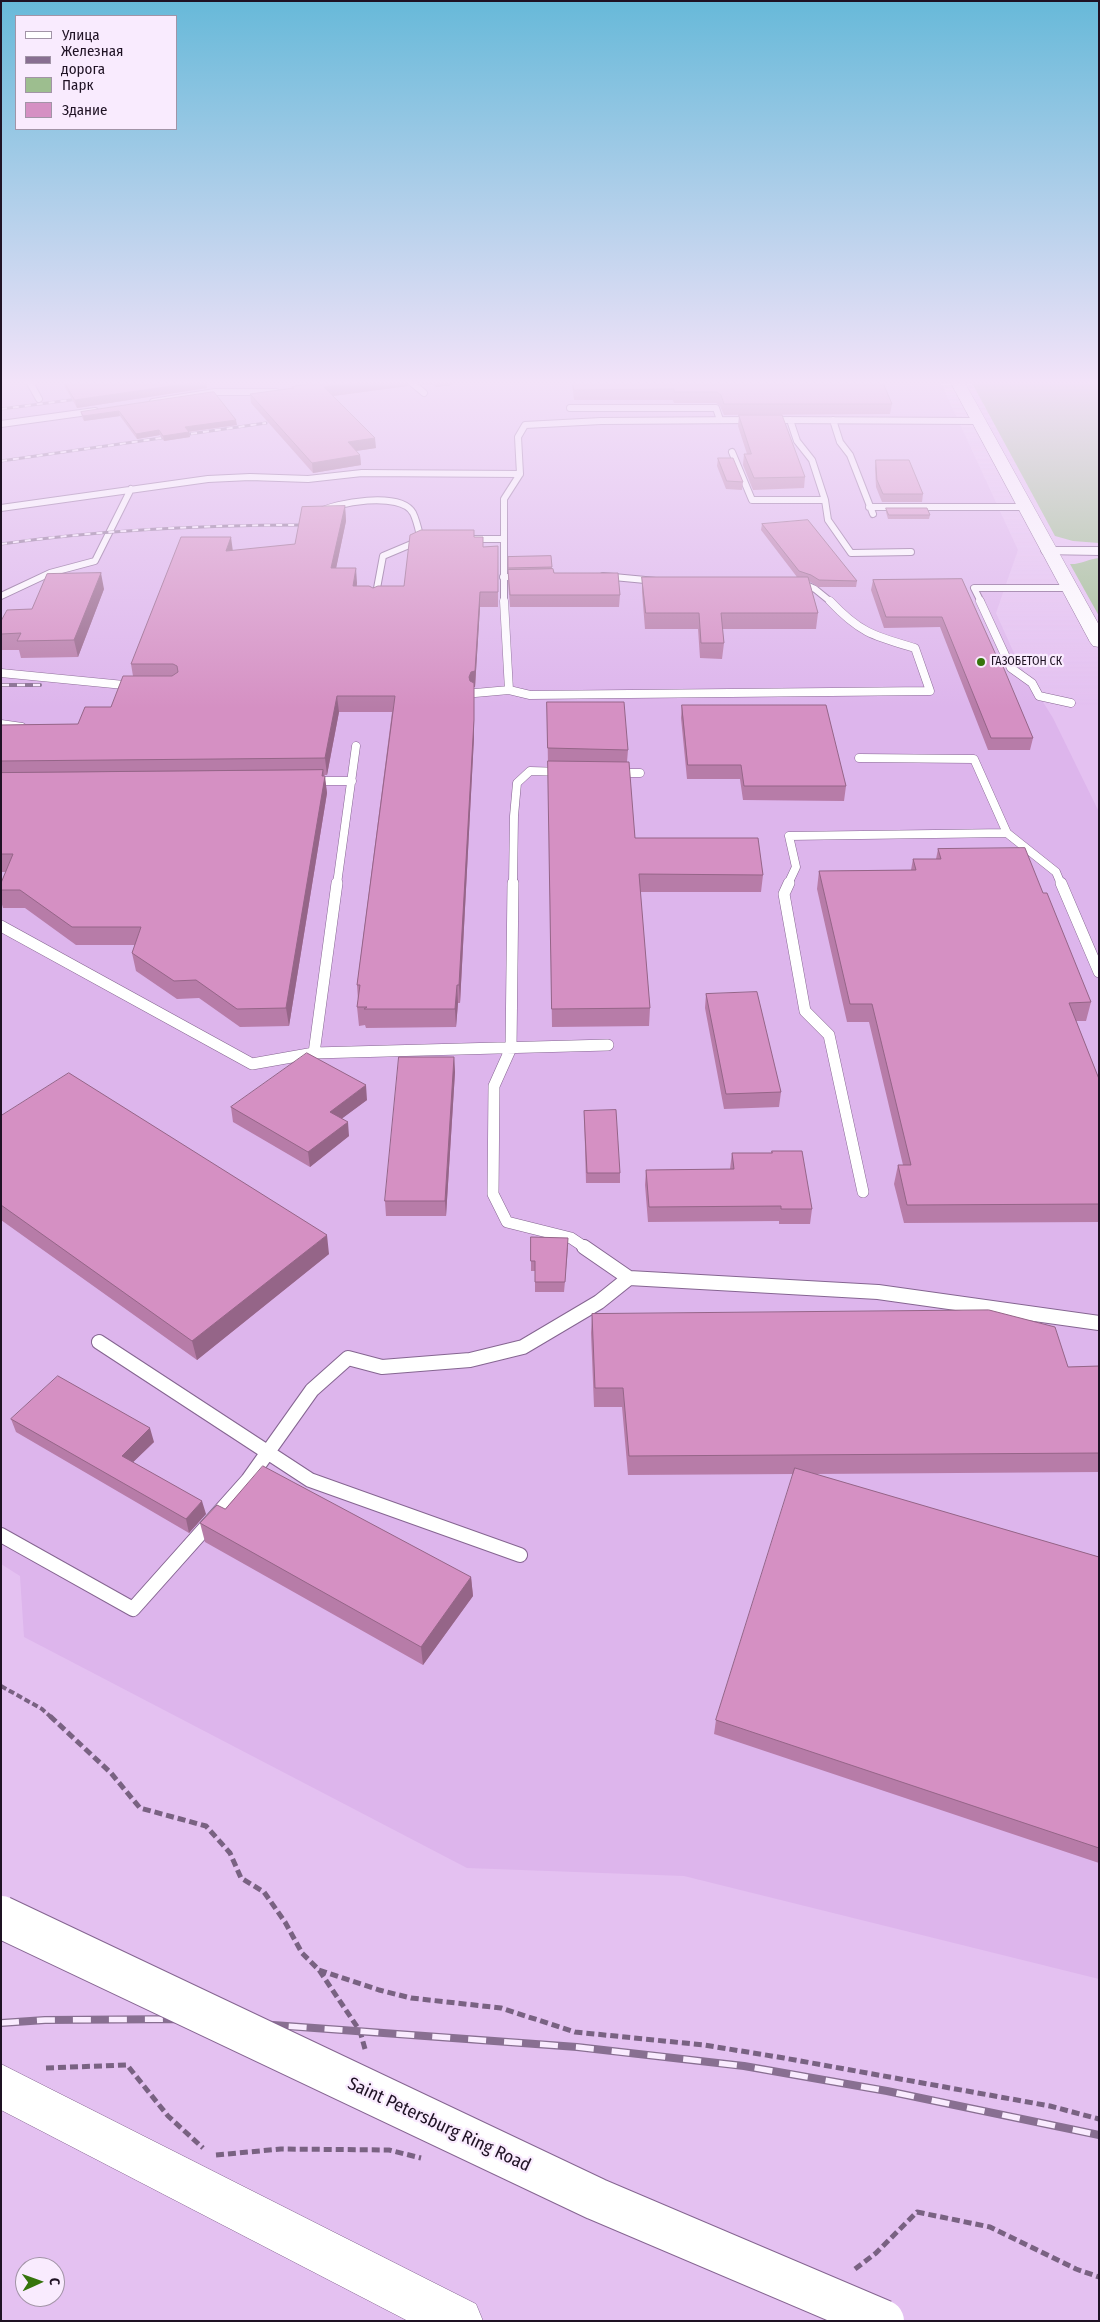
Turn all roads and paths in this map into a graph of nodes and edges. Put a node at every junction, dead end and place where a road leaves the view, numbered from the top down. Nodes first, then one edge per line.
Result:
1 (115, 491) edge
2 (130, 491) edge
3 (509, 491) edge
4 (748, 491) edge
5 (822, 491) edge
6 (863, 491) edge
7 (1016, 491) edge
8 (825, 500) junction
9 (869, 507) junction
10 (1024, 507) junction
11 (1, 508) edge
12 (873, 515) dead end
13 (311, 516) edge
14 (457, 539) edge
15 (503, 539) junction
16 (421, 540) junction
17 (430, 540) edge
18 (1048, 551) junction
19 (1099, 551) edge
20 (911, 552) dead end
21 (599, 576) edge
22 (503, 577) junction
23 (532, 577) edge
24 (784, 579) edge
25 (667, 581) edge
26 (1069, 588) junction
27 (1, 596) edge
28 (375, 599) edge
29 (1099, 642) edge
30 (1, 673) edge
31 (147, 686) edge
32 (509, 690) junction
33 (475, 693) edge
34 (1071, 703) dead end
35 (1, 724) edge
36 (28, 728) edge
37 (356, 746) dead end
38 (859, 758) dead end
39 (576, 772) edge
40 (603, 772) edge
41 (640, 773) dead end
42 (303, 781) edge
43 (352, 781) junction
44 (1006, 833) junction
45 (1, 926) edge
46 (1099, 972) edge
47 (608, 1045) dead end
48 (511, 1048) junction
49 (314, 1053) junction
50 (863, 1192) dead end
51 (629, 1278) junction
52 (1099, 1323) edge
53 (99, 1342) dead end
54 (268, 1453) junction
55 (1, 1535) edge
56 (520, 1555) dead end
57 (1, 1686) edge
58 (1, 1917) edge
59 (319, 1970) junction
60 (367, 2059) dead end
61 (1, 2086) edge
62 (1099, 2119) edge
63 (387, 2141) dead end
64 (390, 2150) dead end
65 (459, 2321) edge
66 (882, 2321) edge

1 - 11 lane
2 - 27 lane
3 - 15 lane
4 - 8 lane
5 - 8 lane
6 - 9 lane
7 - 10 main road
8 - 20 lane
9 - 10 lane
9 - 12 lane
10 - 18 main road
13 - 16 lane
14 - 15 lane
15 - 22 lane
16 - 17 lane
16 - 28 lane
18 - 19 street
18 - 26 main road
21 - 25 lane
22 - 23 lane
22 - 32 lane
24 - 32 lane
26 - 29 main road
26 - 34 lane
30 - 31 lane
32 - 33 lane
35 - 36 lane
37 - 43 lane
38 - 44 lane
39 - 48 lane
40 - 41 lane
42 - 43 lane
43 - 49 lane
44 - 46 lane
44 - 50 lane
45 - 49 lane
47 - 48 lane
48 - 49 lane
48 - 51 lane
51 - 52 lane
51 - 54 lane
53 - 54 lane
54 - 55 lane
54 - 56 lane
57 - 59 path
58 - 66 main road, Saint Petersburg Ring Road, bridge
59 - 60 path
59 - 62 path
61 - 65 main road
63 - 64 path

